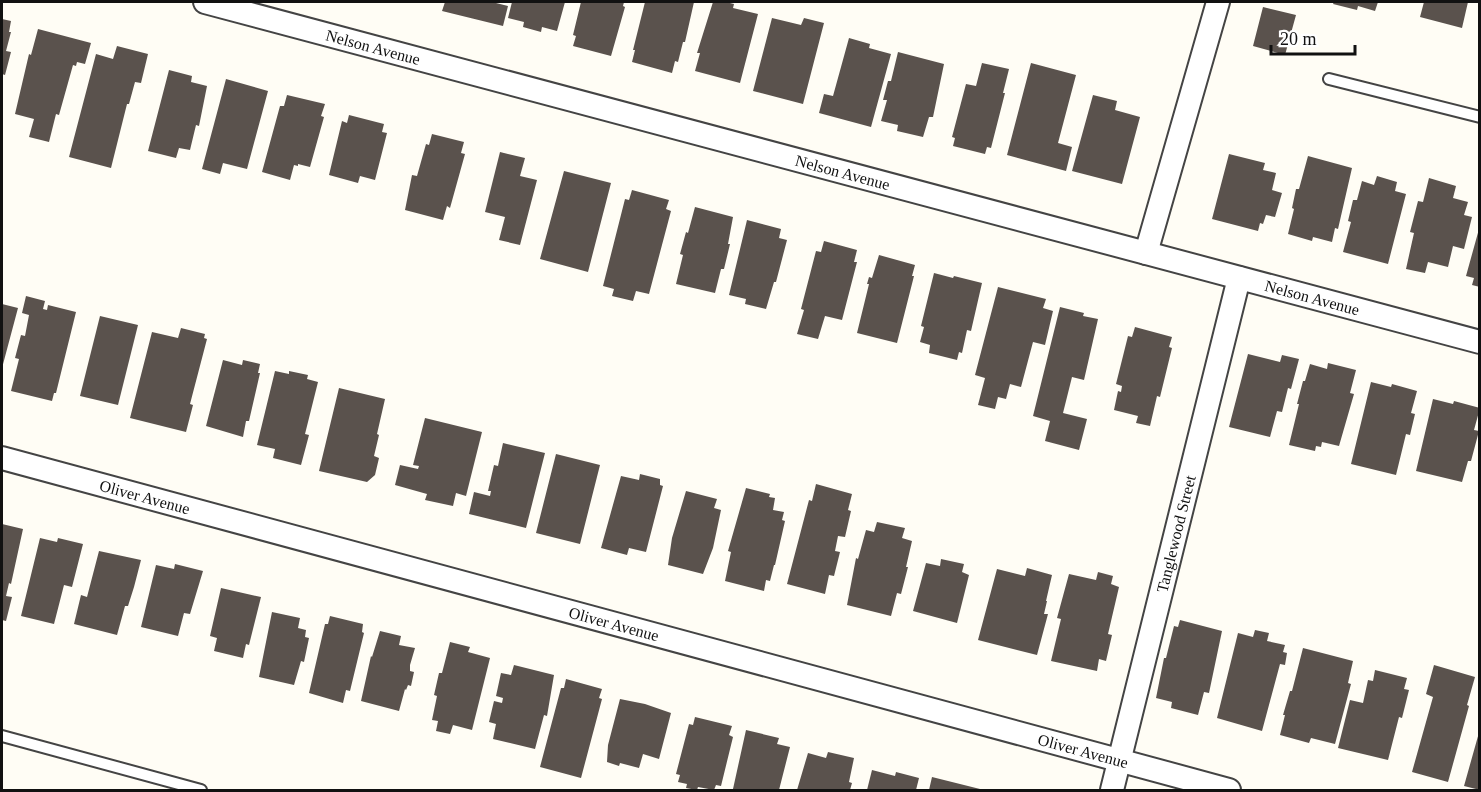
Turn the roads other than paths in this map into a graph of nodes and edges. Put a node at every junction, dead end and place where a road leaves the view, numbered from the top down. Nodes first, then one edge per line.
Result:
1 (205, 2) edge
2 (1218, 2) edge
3 (1329, 79) dead end
4 (1479, 117) edge
5 (1146, 252) junction
6 (1239, 278) junction
7 (1479, 342) edge
8 (2, 458) edge
9 (2, 736) edge
10 (1120, 762) junction
11 (201, 790) edge
12 (1112, 790) edge
13 (1229, 790) edge

1 - 5 street, Nelson Avenue
2 - 5 street
3 - 4 lane
5 - 6 street, Nelson Avenue
6 - 7 street, Nelson Avenue
6 - 10 street, Tanglewood Street
8 - 10 street, Oliver Avenue
9 - 11 lane
10 - 12 street, Tanglewood Street
10 - 13 street, Oliver Avenue

